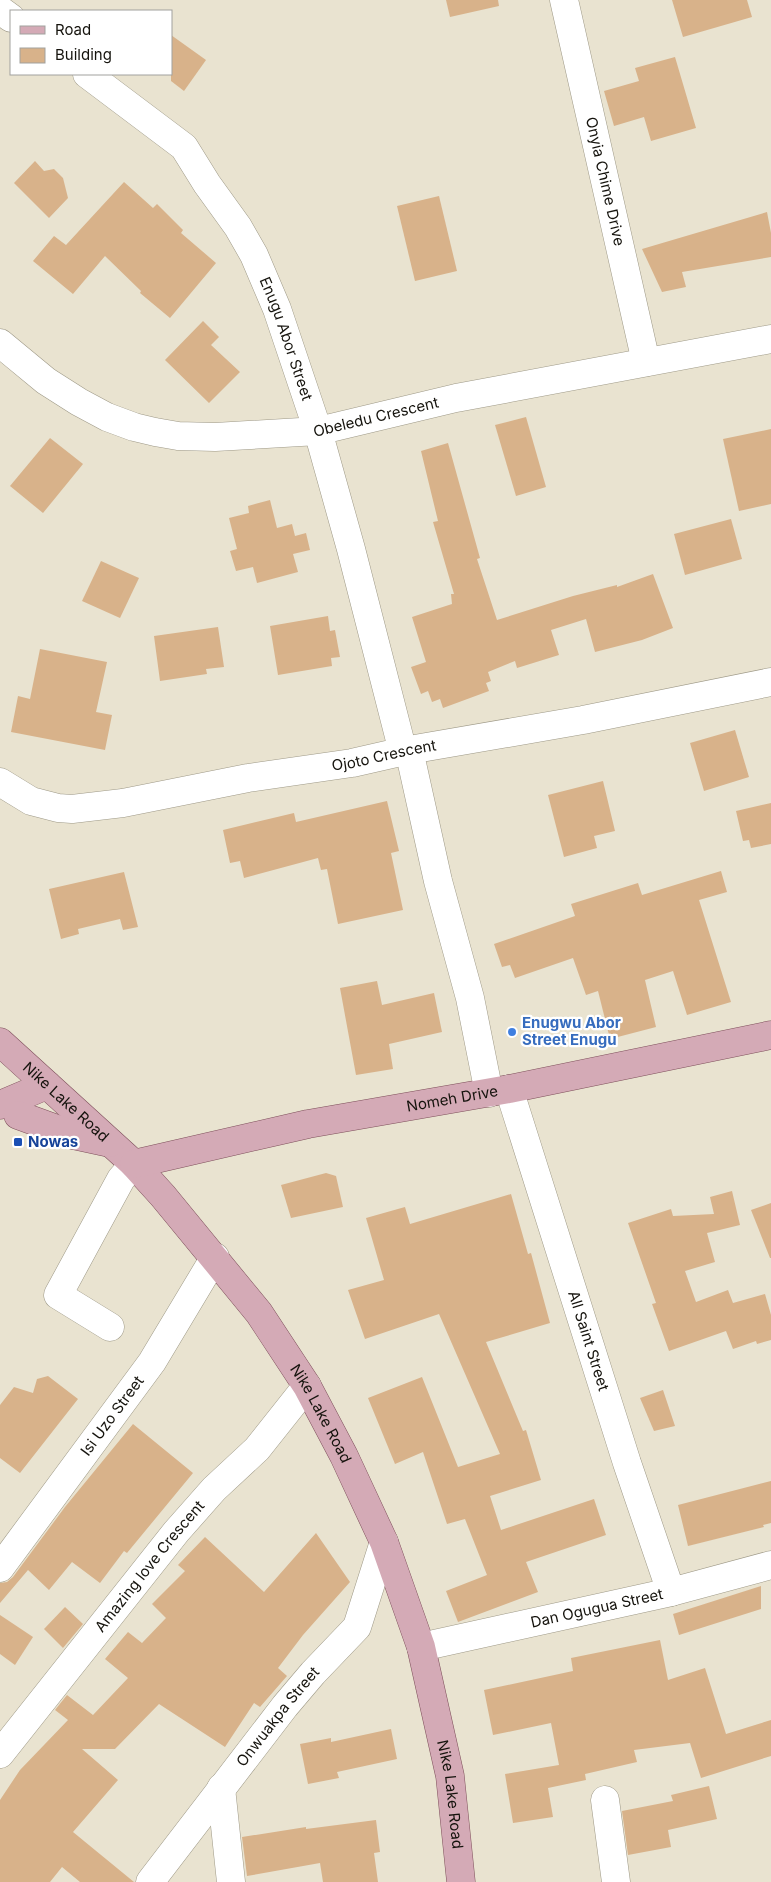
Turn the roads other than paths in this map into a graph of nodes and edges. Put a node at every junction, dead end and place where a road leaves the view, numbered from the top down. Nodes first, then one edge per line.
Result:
1 (564, 0) edge
2 (88, 75) edge
3 (771, 339) edge
4 (0, 343) edge
5 (646, 362) junction
6 (318, 431) junction
7 (771, 682) edge
8 (406, 751) junction
9 (0, 782) edge
10 (771, 1035) edge
11 (1, 1050) edge
12 (499, 1091) junction
13 (56, 1093) junction
14 (6, 1113) edge
15 (112, 1143) junction
16 (134, 1164) junction
17 (215, 1257) junction
18 (110, 1327) dead end
19 (306, 1386) junction
20 (384, 1542) junction
21 (771, 1565) edge
22 (0, 1568) edge
23 (671, 1592) junction
24 (421, 1647) junction
25 (0, 1754) edge
26 (221, 1788) junction
27 (605, 1800) dead end
28 (150, 1882) edge
29 (231, 1882) edge
30 (461, 1882) edge
31 (616, 1882) edge

1 - 5 street, Onyia Chime Drive
2 - 6 street, Enugu Abor Street
3 - 5 street, Obeledu Crescent
4 - 6 street, Obeledu Crescent
5 - 6 street, Obeledu Crescent
6 - 8 street, Enugu Abor Street
7 - 8 street, Ojoto Crescent
8 - 9 street, Ojoto Crescent
8 - 12 street, All Saint Street
10 - 12 main road, Nomeh Drive
11 - 13 main road, Nike Lake Road
12 - 16 main road, Nomeh Drive
12 - 23 street, All Saint Street
13 - 14 main road
13 - 15 main road, Nike Lake Road
14 - 15 main road
15 - 16 main road, Nike Lake Road
16 - 17 main road, Nike Lake Road
16 - 18 street
17 - 19 main road, Nike Lake Road
17 - 22 street, Isi Uzo Street
19 - 20 main road, Nike Lake Road
19 - 25 street, Amazing love Crescent
20 - 24 main road, Nike Lake Road
20 - 26 street, Onwuakpa Street
21 - 23 street, Dan Ogugua Street
23 - 24 street, Dan Ogugua Street
24 - 30 main road, Nike Lake Road
26 - 28 street, Onwuakpa Street
26 - 29 street
27 - 31 street

